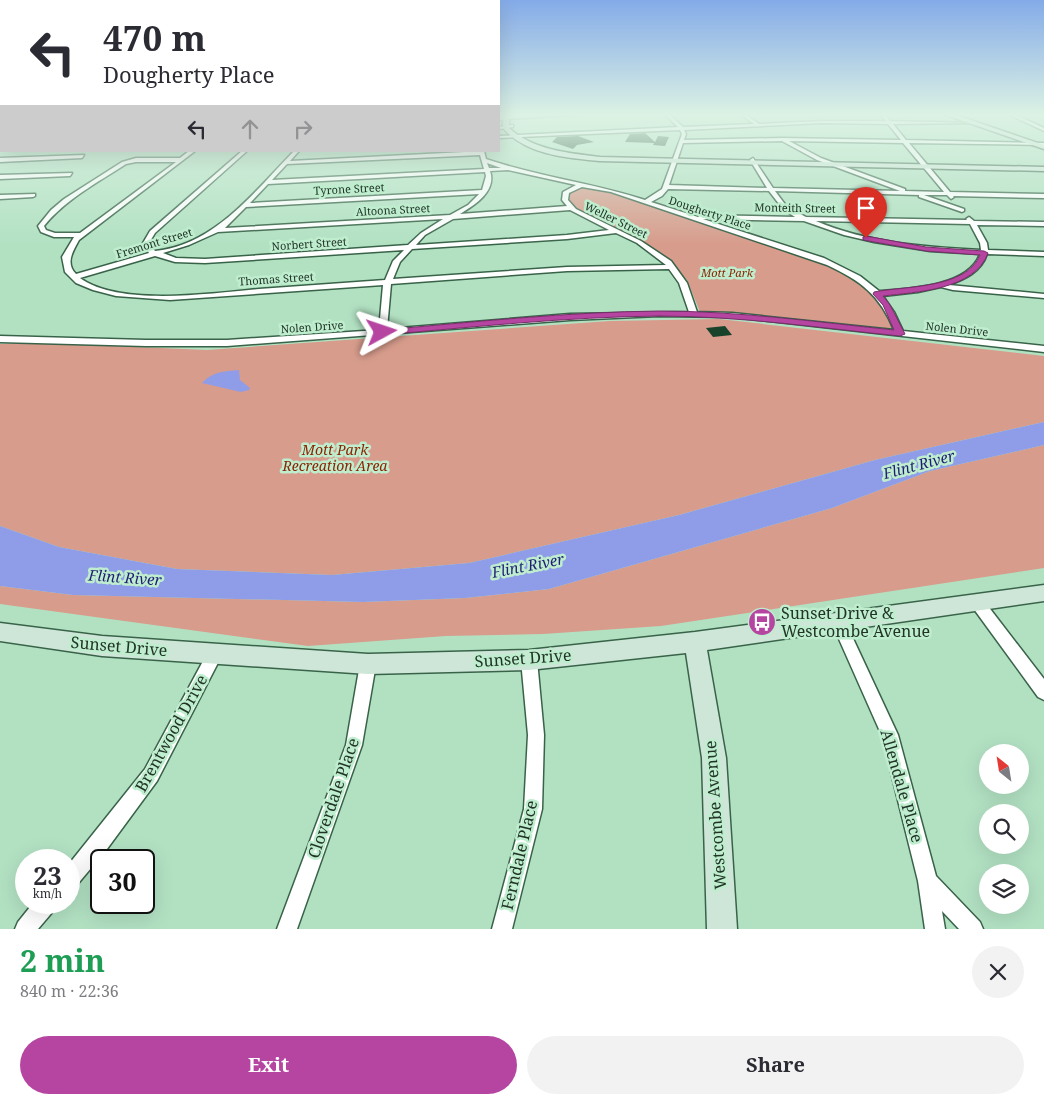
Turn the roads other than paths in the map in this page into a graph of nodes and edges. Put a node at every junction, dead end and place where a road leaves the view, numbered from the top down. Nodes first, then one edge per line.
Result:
1 (54, 157) edge
2 (185, 157) edge
3 (238, 157) edge
4 (291, 157) edge
5 (424, 157) edge
6 (483, 157) edge
7 (487, 157) edge
8 (594, 157) edge
9 (818, 157) edge
10 (917, 157) edge
11 (0, 160) edge
12 (181, 160) junction
13 (676, 160) junction
14 (754, 162) junction
15 (285, 163) junction
16 (831, 163) junction
17 (924, 165) junction
18 (508, 168) junction
19 (1044, 168) edge
20 (488, 170) junction
21 (70, 174) dead end
22 (0, 177) edge
23 (554, 178) junction
24 (267, 182) junction
25 (584, 184) junction
26 (666, 187) junction
27 (773, 190) junction
28 (485, 192) junction
29 (566, 192) junction
30 (912, 193) junction
31 (948, 194) junction
32 (32, 195) dead end
33 (0, 196) edge
34 (1044, 196) edge
35 (646, 202) junction
36 (245, 205) junction
37 (570, 208) junction
38 (962, 210) junction
39 (452, 217) junction
40 (696, 218) junction
41 (803, 218) junction
42 (973, 222) junction
43 (1044, 224) edge
44 (217, 230) junction
45 (616, 231) junction
46 (80, 236) junction
47 (984, 241) junction
48 (409, 247) junction
49 (984, 253) junction
50 (155, 254) junction
51 (1020, 254) junction
52 (1044, 256) edge
53 (672, 267) junction
54 (74, 277) junction
55 (386, 282) junction
56 (941, 285) junction
57 (876, 294) junction
58 (1044, 296) edge
59 (694, 315) junction
60 (382, 332) junction
61 (900, 334) junction
62 (0, 338) edge
63 (1044, 349) edge
64 (1044, 593) edge
65 (976, 602) junction
66 (838, 621) junction
67 (0, 632) edge
68 (694, 642) junction
69 (214, 655) junction
70 (529, 660) junction
71 (368, 664) junction
72 (1044, 692) edge
73 (80, 866) edge
74 (928, 881) junction
75 (38, 914) edge
76 (25, 929) edge
77 (287, 929) edge
78 (502, 929) edge
79 (722, 929) edge
80 (935, 929) edge
81 (974, 929) edge

1 - 11 street
2 - 12 street
3 - 50 street
4 - 15 street, Fremont Street
5 - 15 street
6 - 20 street
7 - 18 street, Dougherty Place
8 - 13 street
9 - 16 street
10 - 17 street
12 - 46 street
12 - 46 street
13 - 14 street
13 - 26 street
14 - 16 street
14 - 27 street
15 - 24 street, Fremont Street
16 - 17 street
16 - 30 street
17 - 19 street
17 - 31 street
18 - 20 street
18 - 23 street, Dougherty Place
20 - 24 street
20 - 28 street
21 - 22 street
23 - 25 street, Dougherty Place
23 - 29 street, Weller Street
24 - 36 street, Fremont Street
25 - 29 street, Weller Street
25 - 35 street, Dougherty Place
26 - 27 street
26 - 35 street
27 - 30 street
27 - 41 street
28 - 36 street, Tyrone Street
28 - 39 street
29 - 37 street, Weller Street
30 - 31 street
30 - 38 street
31 - 34 street
31 - 38 street
32 - 33 street
35 - 40 street, Dougherty Place
36 - 44 street, Fremont Street
37 - 39 street, Altoona Street
37 - 45 street, Weller Street
38 - 42 street
39 - 44 street, Altoona Street
39 - 48 street
40 - 41 street, Monteith Street
40 - 57 street, Dougherty Place
41 - 42 street, Monteith Street
41 - 49 street
42 - 43 street, Monteith Street
42 - 47 street
44 - 50 street, Fremont Street
45 - 48 street, Norbert Street
45 - 53 street, Weller Street
46 - 54 street
47 - 49 street
47 - 51 street
48 - 50 street, Norbert Street
48 - 55 street
49 - 51 street
49 - 56 street
50 - 54 street, Fremont Street
51 - 52 street
53 - 55 street, Thomas Street
53 - 59 street, Weller Street
54 - 55 street, Thomas Street
55 - 60 street
56 - 57 street
56 - 58 street
57 - 61 street, Dougherty Place
59 - 60 street, Nolen Drive
59 - 61 street, Nolen Drive
60 - 62 street, Nolen Drive
61 - 63 street, Nolen Drive
64 - 65 street, Sunset Drive
65 - 66 street, Sunset Drive
65 - 72 street
66 - 68 street, Sunset Drive
66 - 74 street, Allendale Place
67 - 69 street, Sunset Drive
68 - 70 street, Sunset Drive
68 - 79 street, Westcombe Avenue
69 - 71 street, Sunset Drive
69 - 73 street, Brentwood Drive
70 - 71 street, Sunset Drive
70 - 78 street, Ferndale Place
71 - 77 street, Cloverdale Place
74 - 80 street, Allendale Place
74 - 81 street
75 - 76 street

